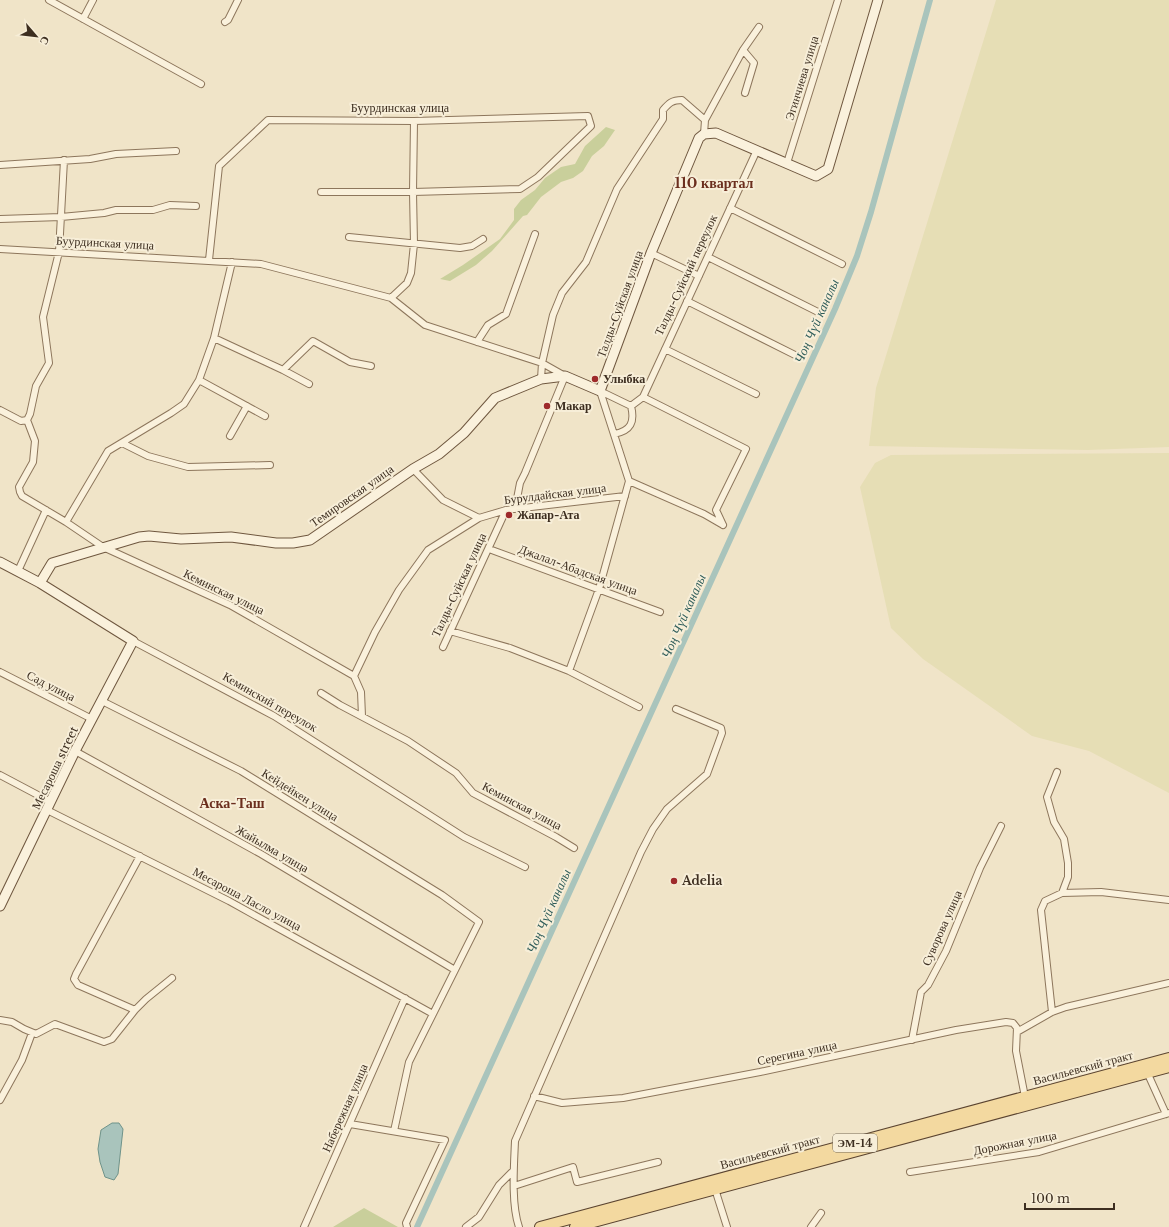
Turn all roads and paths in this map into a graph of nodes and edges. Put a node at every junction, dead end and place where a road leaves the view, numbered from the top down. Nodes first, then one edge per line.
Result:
1 (49, 0) edge
2 (93, 0) edge
3 (238, 0) edge
4 (838, 0) edge
5 (878, 0) edge
6 (83, 19) junction
7 (225, 22) dead end
8 (758, 27) dead end
9 (743, 50) junction
10 (200, 84) dead end
11 (745, 93) dead end
12 (705, 120) junction
13 (414, 121) junction
14 (704, 134) junction
15 (757, 150) junction
16 (176, 151) dead end
17 (64, 160) junction
18 (787, 163) junction
19 (0, 165) edge
20 (321, 192) dead end
21 (413, 192) junction
22 (196, 206) dead end
23 (730, 208) junction
24 (61, 218) junction
25 (0, 219) edge
26 (535, 234) dead end
27 (350, 237) dead end
28 (483, 239) dead end
29 (414, 244) junction
30 (0, 249) edge
31 (59, 252) junction
32 (651, 253) junction
33 (708, 257) junction
34 (209, 260) junction
35 (232, 262) junction
36 (842, 264) dead end
37 (699, 276) junction
38 (391, 298) junction
39 (687, 301) junction
40 (820, 313) dead end
41 (214, 338) junction
42 (477, 342) junction
43 (665, 350) junction
44 (799, 357) dead end
45 (542, 362) junction
46 (371, 366) dead end
47 (284, 370) junction
48 (565, 376) junction
49 (542, 379) junction
50 (199, 380) junction
51 (309, 384) dead end
52 (600, 391) junction
53 (756, 394) dead end
54 (643, 397) junction
55 (247, 406) junction
56 (631, 406) junction
57 (0, 410) edge
58 (265, 416) dead end
59 (27, 420) junction
60 (614, 434) junction
61 (230, 436) dead end
62 (122, 443) junction
63 (270, 465) dead end
64 (413, 469) junction
65 (629, 481) junction
66 (625, 496) junction
67 (515, 509) junction
68 (46, 510) junction
69 (506, 510) junction
70 (479, 518) junction
71 (66, 522) junction
72 (103, 547) junction
73 (489, 549) junction
74 (0, 562) edge
75 (18, 571) junction
76 (40, 583) junction
77 (599, 589) junction
78 (660, 612) dead end
79 (450, 631) junction
80 (132, 641) junction
81 (443, 647) dead end
82 (569, 671) junction
83 (0, 672) edge
84 (354, 676) junction
85 (321, 693) dead end
86 (102, 701) junction
87 (639, 707) dead end
88 (676, 709) dead end
89 (362, 716) junction
90 (92, 720) junction
91 (75, 751) junction
92 (1057, 772) dead end
93 (0, 775) edge
94 (49, 806) junction
95 (1001, 826) dead end
96 (574, 848) dead end
97 (140, 856) junction
98 (525, 866) dead end
99 (1062, 893) junction
100 (1169, 900) edge
101 (0, 906) edge
102 (454, 970) junction
103 (172, 978) dead end
104 (1169, 983) edge
105 (405, 998) junction
106 (135, 1010) junction
107 (1052, 1012) junction
108 (433, 1014) junction
109 (0, 1020) edge
110 (1017, 1032) junction
111 (32, 1033) junction
112 (912, 1040) junction
113 (1169, 1058) edge
114 (1169, 1067) edge
115 (1147, 1072) junction
116 (534, 1096) junction
117 (1025, 1097) junction
118 (0, 1100) edge
119 (1167, 1114) edge
120 (350, 1124) junction
121 (394, 1131) junction
122 (658, 1162) dead end
123 (513, 1170) junction
124 (910, 1172) dead end
125 (514, 1186) junction
126 (715, 1189) junction
127 (821, 1214) dead end
128 (304, 1227) edge
129 (407, 1227) edge
130 (466, 1227) edge
131 (519, 1227) edge
132 (540, 1227) edge
133 (575, 1227) edge
134 (727, 1227) edge
135 (812, 1227) edge

1 - 6 street
2 - 6 street
3 - 7 street
4 - 18 street, Эгинчиева улица
5 - 18 street
6 - 10 street
8 - 9 street, Талды-Суйская улица
9 - 11 street
9 - 12 street, Талды-Суйская улица
12 - 14 street, Талды-Суйская улица
12 - 45 street
13 - 21 street
13 - 21 street, Буурдинская улица
13 - 34 street, Буурдинская улица
14 - 15 street
14 - 32 street, Талды-Суйская улица
15 - 18 street
15 - 23 street, Талды-Суйский переулок
16 - 17 street
17 - 19 street
17 - 24 street
20 - 21 street
21 - 29 street
22 - 24 street
23 - 33 street, Талды-Суйский переулок
23 - 36 street
24 - 25 street
24 - 31 street
26 - 42 street
27 - 29 street
28 - 29 street
29 - 38 street
30 - 31 street, Буурдинская улица
31 - 34 street, Буурдинская улица
31 - 59 street
32 - 37 street
32 - 52 street, Талды-Суйская улица
33 - 37 street, Талды-Суйский переулок
33 - 40 street
34 - 35 street, Буурдинская улица
35 - 38 street, Буурдинская улица
35 - 41 street
37 - 39 street, Талды-Суйский переулок
38 - 42 street, Буурдинская улица
39 - 43 street, Талды-Суйский переулок
39 - 44 street
41 - 47 street
41 - 50 street
42 - 45 street, Буурдинская улица
43 - 53 street
43 - 54 street, Талды-Суйский переулок
45 - 48 street, Буурдинская улица
45 - 49 street
46 - 47 street
47 - 51 street
48 - 49 street, Темировская улица
48 - 52 street, Буурдинская улица
48 - 67 street
49 - 64 street, Темировская улица
50 - 55 street
50 - 62 street
52 - 56 street, Буурдинская улица
52 - 60 street
54 - 56 street, Талды-Суйский переулок
54 - 65 street
55 - 58 street
55 - 61 street
56 - 60 street
57 - 59 street
59 - 68 street, Кеминская улица
60 - 65 street
62 - 63 street
62 - 71 street
64 - 70 street
64 - 72 street, Темировская улица
65 - 66 street
66 - 67 street, Бурулдайская улица
66 - 77 street
67 - 69 street, Бурулдайская улица
68 - 71 street, Кеминская улица
68 - 75 street
69 - 70 street, Бурулдайская улица
69 - 73 street, Талды-Суйская улица
70 - 84 street, Бурулдайская улица
71 - 72 street, Кеминская улица
72 - 76 street, Темировская улица
72 - 84 street, Кеминская улица
73 - 77 street, Джалал-Абадская улица
73 - 79 street, Талды-Суйская улица
74 - 75 street, Кеминский переулок
75 - 76 street, Кеминский переулок
76 - 80 street, Кеминский переулок
77 - 78 street, Джалал-Абадская улица
77 - 82 street
79 - 81 street, Талды-Суйская улица
79 - 82 street
80 - 86 street, Месароша street
80 - 98 street, Кеминский переулок
82 - 87 street
83 - 90 street, Сад улица
84 - 89 street
85 - 89 street, Кеминская улица
86 - 90 street, Месароша street
86 - 102 street, Кейдейкен улица
88 - 116 street
89 - 96 street, Кеминская улица
90 - 91 street, Месароша street
91 - 94 street, Месароша street
91 - 102 street, Жайылма улица
92 - 99 street
93 - 94 street, Месароша Ласло улица
94 - 97 street, Месароша Ласло улица
94 - 101 street, Месароша street
95 - 112 street, Суворова улица
97 - 105 street, Месароша Ласло улица
97 - 106 street
99 - 100 street
99 - 107 street
102 - 108 street
103 - 106 street
104 - 107 street
105 - 108 street, Месароша Ласло улица
105 - 120 street, Набережная улица
106 - 111 street
107 - 110 street
108 - 121 street
109 - 111 street
110 - 112 street, Серегина улица
110 - 117 street
111 - 118 street
112 - 116 street, Серегина улица
113 - 117 main road, Васильевский тракт / ЭМ-14
114 - 115 main road, Васильевский тракт / ЭМ-14
115 - 119 street
115 - 126 main road, Васильевский тракт / ЭМ-14
116 - 123 street
117 - 132 main road, Васильевский тракт / ЭМ-14
119 - 124 street, Дорожная улица
120 - 121 street
120 - 128 street, Набережная улица
121 - 129 street
122 - 125 street
123 - 125 street
123 - 130 street
125 - 131 street
126 - 133 main road, Васильевский тракт / ЭМ-14
126 - 134 street
127 - 135 street

